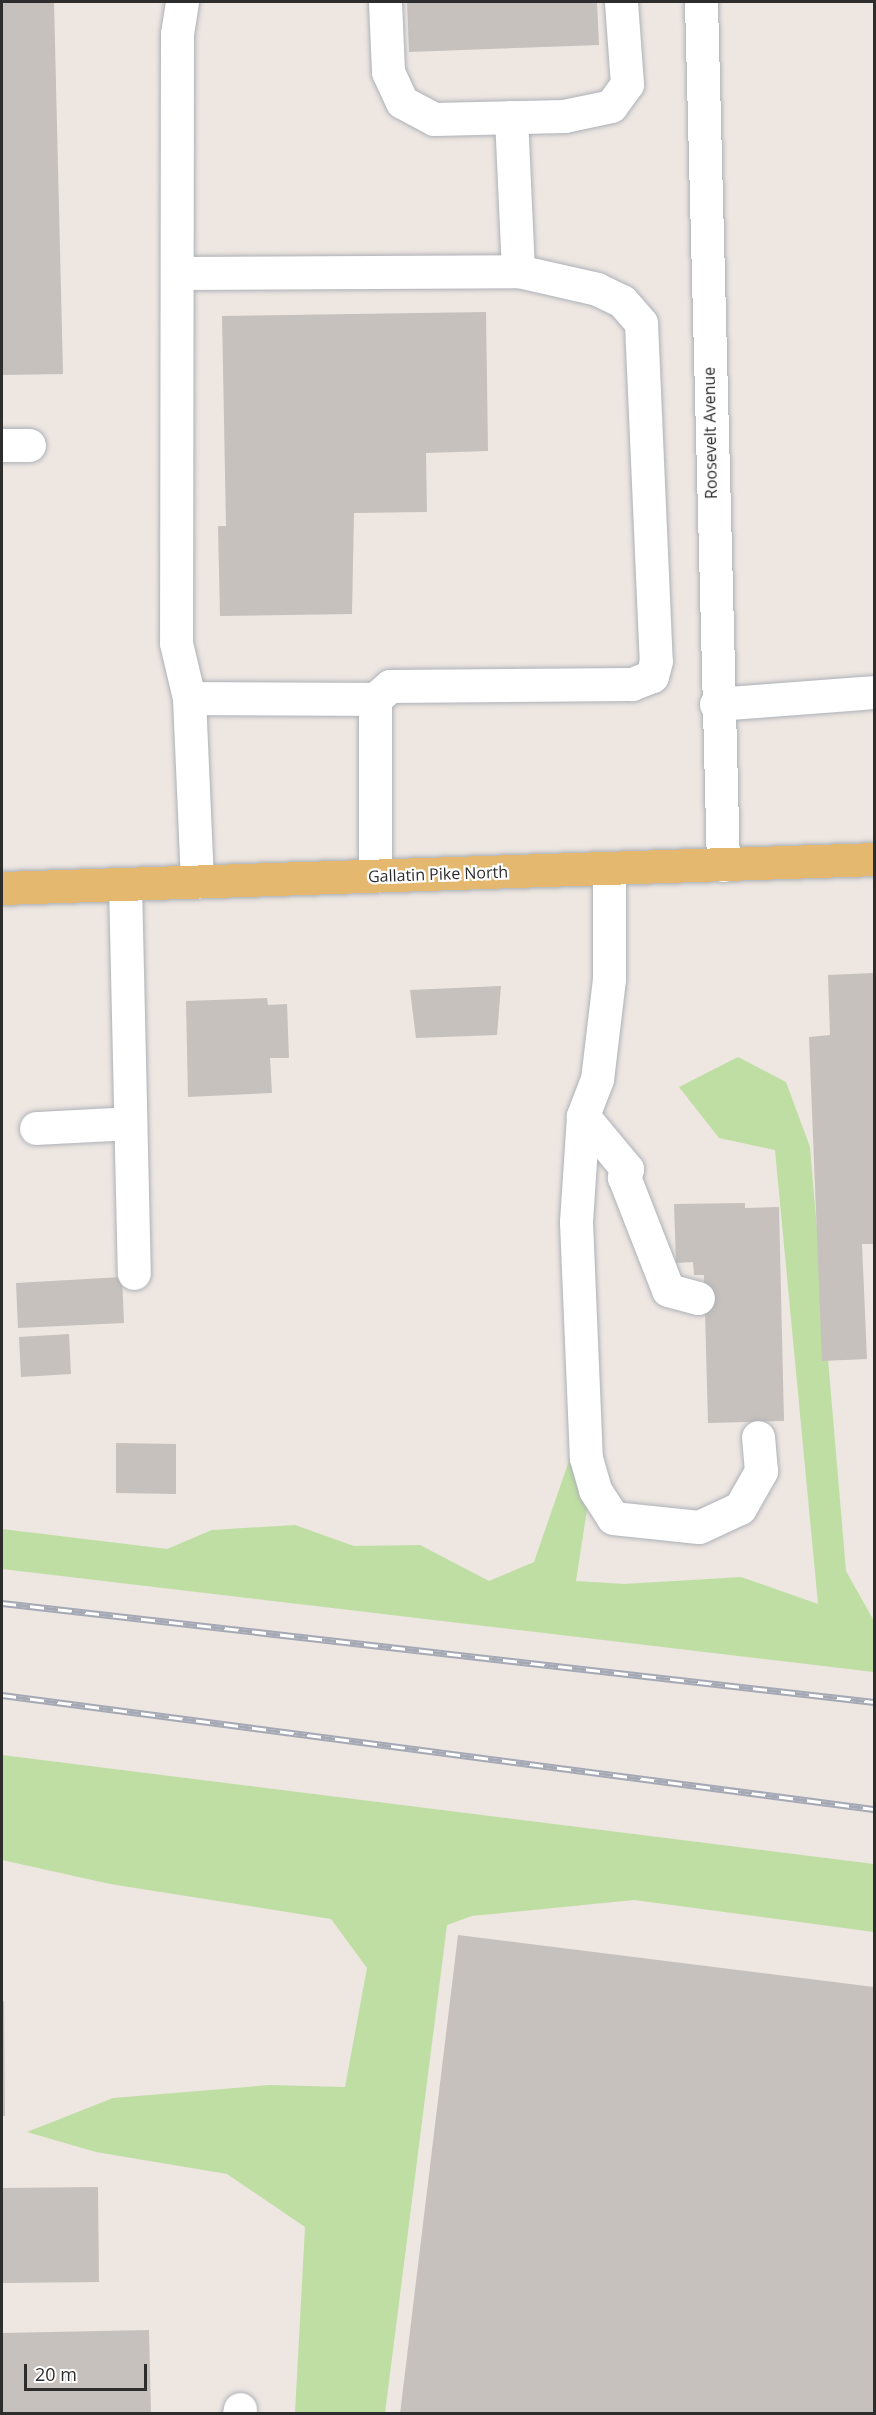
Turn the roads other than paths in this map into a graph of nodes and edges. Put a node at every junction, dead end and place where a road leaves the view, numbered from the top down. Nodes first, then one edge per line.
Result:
1 (182, 2) edge
2 (385, 2) edge
3 (621, 2) edge
4 (701, 2) edge
5 (510, 117) junction
6 (518, 271) junction
7 (179, 273) junction
8 (874, 692) edge
9 (189, 698) junction
10 (375, 699) junction
11 (716, 704) junction
12 (874, 859) edge
13 (723, 865) junction
14 (609, 868) junction
15 (375, 876) junction
16 (197, 882) junction
17 (125, 884) junction
18 (2, 888) edge
19 (584, 1116) junction
20 (130, 1123) junction
21 (36, 1128) dead end
22 (134, 1274) dead end
23 (698, 1298) dead end
24 (758, 1437) dead end

1 - 7 street
2 - 5 street
3 - 5 street
4 - 11 street, Roosevelt Avenue
5 - 6 street
6 - 7 street
6 - 10 street
7 - 9 street
8 - 11 street
9 - 10 street
9 - 16 street
10 - 15 street
11 - 13 street, Roosevelt Avenue
12 - 13 main road, Gallatin Pike North
13 - 14 main road, Gallatin Pike North
14 - 15 main road, Gallatin Pike North
14 - 19 street
15 - 16 main road, Gallatin Pike North
16 - 17 main road, Gallatin Pike North
17 - 18 main road, Gallatin Pike North
17 - 20 street
19 - 23 street
19 - 24 street
20 - 21 street
20 - 22 street

